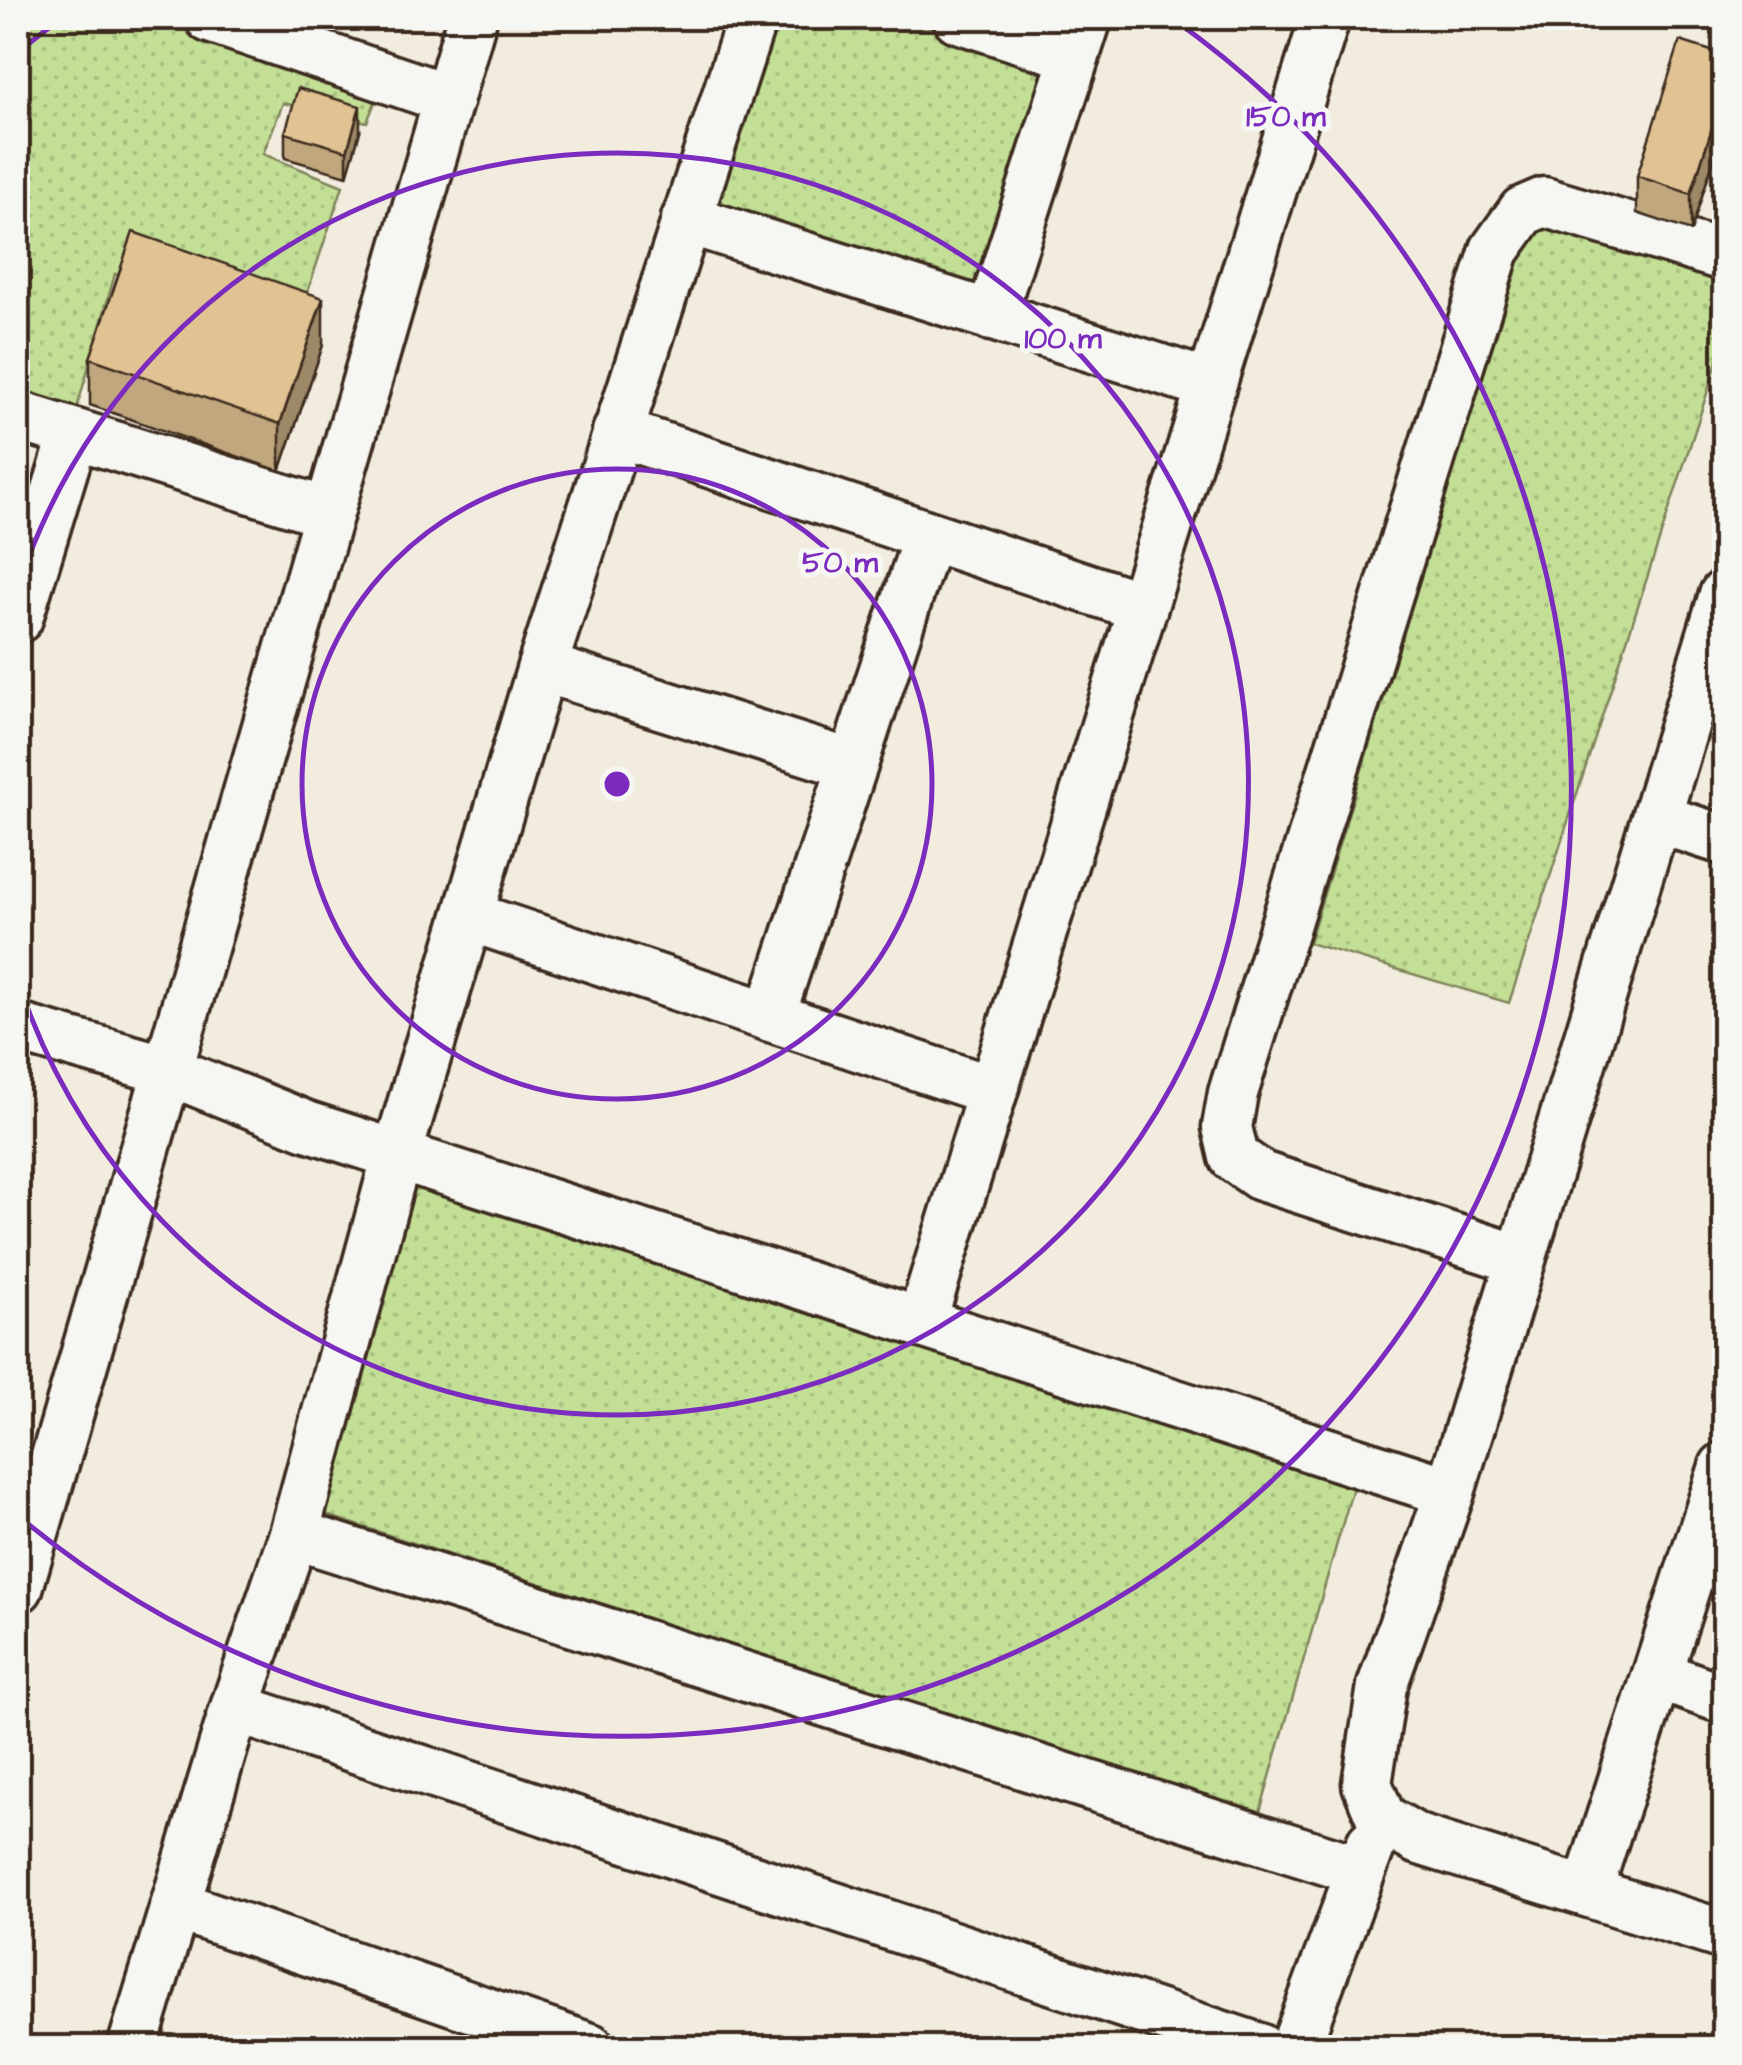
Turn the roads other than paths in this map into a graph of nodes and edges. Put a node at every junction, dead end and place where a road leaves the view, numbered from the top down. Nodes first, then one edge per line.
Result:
1 (210, 18) edge
2 (472, 18) edge
3 (752, 18) edge
4 (958, 18) edge
5 (1325, 18) edge
6 (1081, 37) edge
7 (449, 98) junction
8 (686, 220) junction
9 (1724, 256) edge
10 (991, 316) junction
11 (1211, 385) junction
12 (18, 416) edge
13 (617, 432) junction
14 (74, 434) junction
15 (329, 514) junction
16 (928, 536) junction
17 (1724, 595) edge
18 (1142, 606) junction
19 (18, 618) edge
20 (542, 667) junction
21 (853, 765) junction
22 (1656, 818) junction
23 (1724, 840) edge
24 (468, 916) junction
25 (770, 1017) junction
26 (18, 1028) edge
27 (168, 1070) junction
28 (993, 1090) junction
29 (397, 1155) junction
30 (1521, 1260) junction
31 (921, 1322) junction
32 (1724, 1467) edge
33 (1450, 1492) junction
34 (294, 1534) junction
35 (18, 1588) edge
36 (1657, 1675) junction
37 (1724, 1699) edge
38 (235, 1708) junction
39 (1381, 1818) junction
40 (1360, 1871) junction
41 (1587, 1892) junction
42 (178, 1906) junction
43 (1724, 1936) edge
44 (132, 2048) edge
45 (590, 2048) edge
46 (1259, 2048) edge
47 (1294, 2048) edge

1 - 7 street
2 - 7 street
3 - 8 street
4 - 6 street
5 - 11 street
6 - 10 street
7 - 15 street
8 - 10 street
8 - 13 street
9 - 30 street
10 - 11 street
11 - 18 street
12 - 14 street
13 - 16 street
13 - 20 street
14 - 15 street
14 - 19 street
15 - 27 street
16 - 18 street
16 - 21 street
17 - 22 street
18 - 28 street
20 - 21 street
20 - 24 street
21 - 25 street
22 - 23 street
22 - 30 street
24 - 25 street
24 - 29 street
25 - 28 street
26 - 27 street
27 - 29 street
27 - 35 street
28 - 31 street
29 - 31 street
29 - 34 street
30 - 33 street
31 - 33 street
32 - 36 street
33 - 39 street
34 - 38 street
34 - 40 street
36 - 37 street
36 - 41 street
38 - 42 street
38 - 46 street
39 - 40 street
39 - 41 street
40 - 47 street
41 - 43 street
42 - 44 street
42 - 45 street

